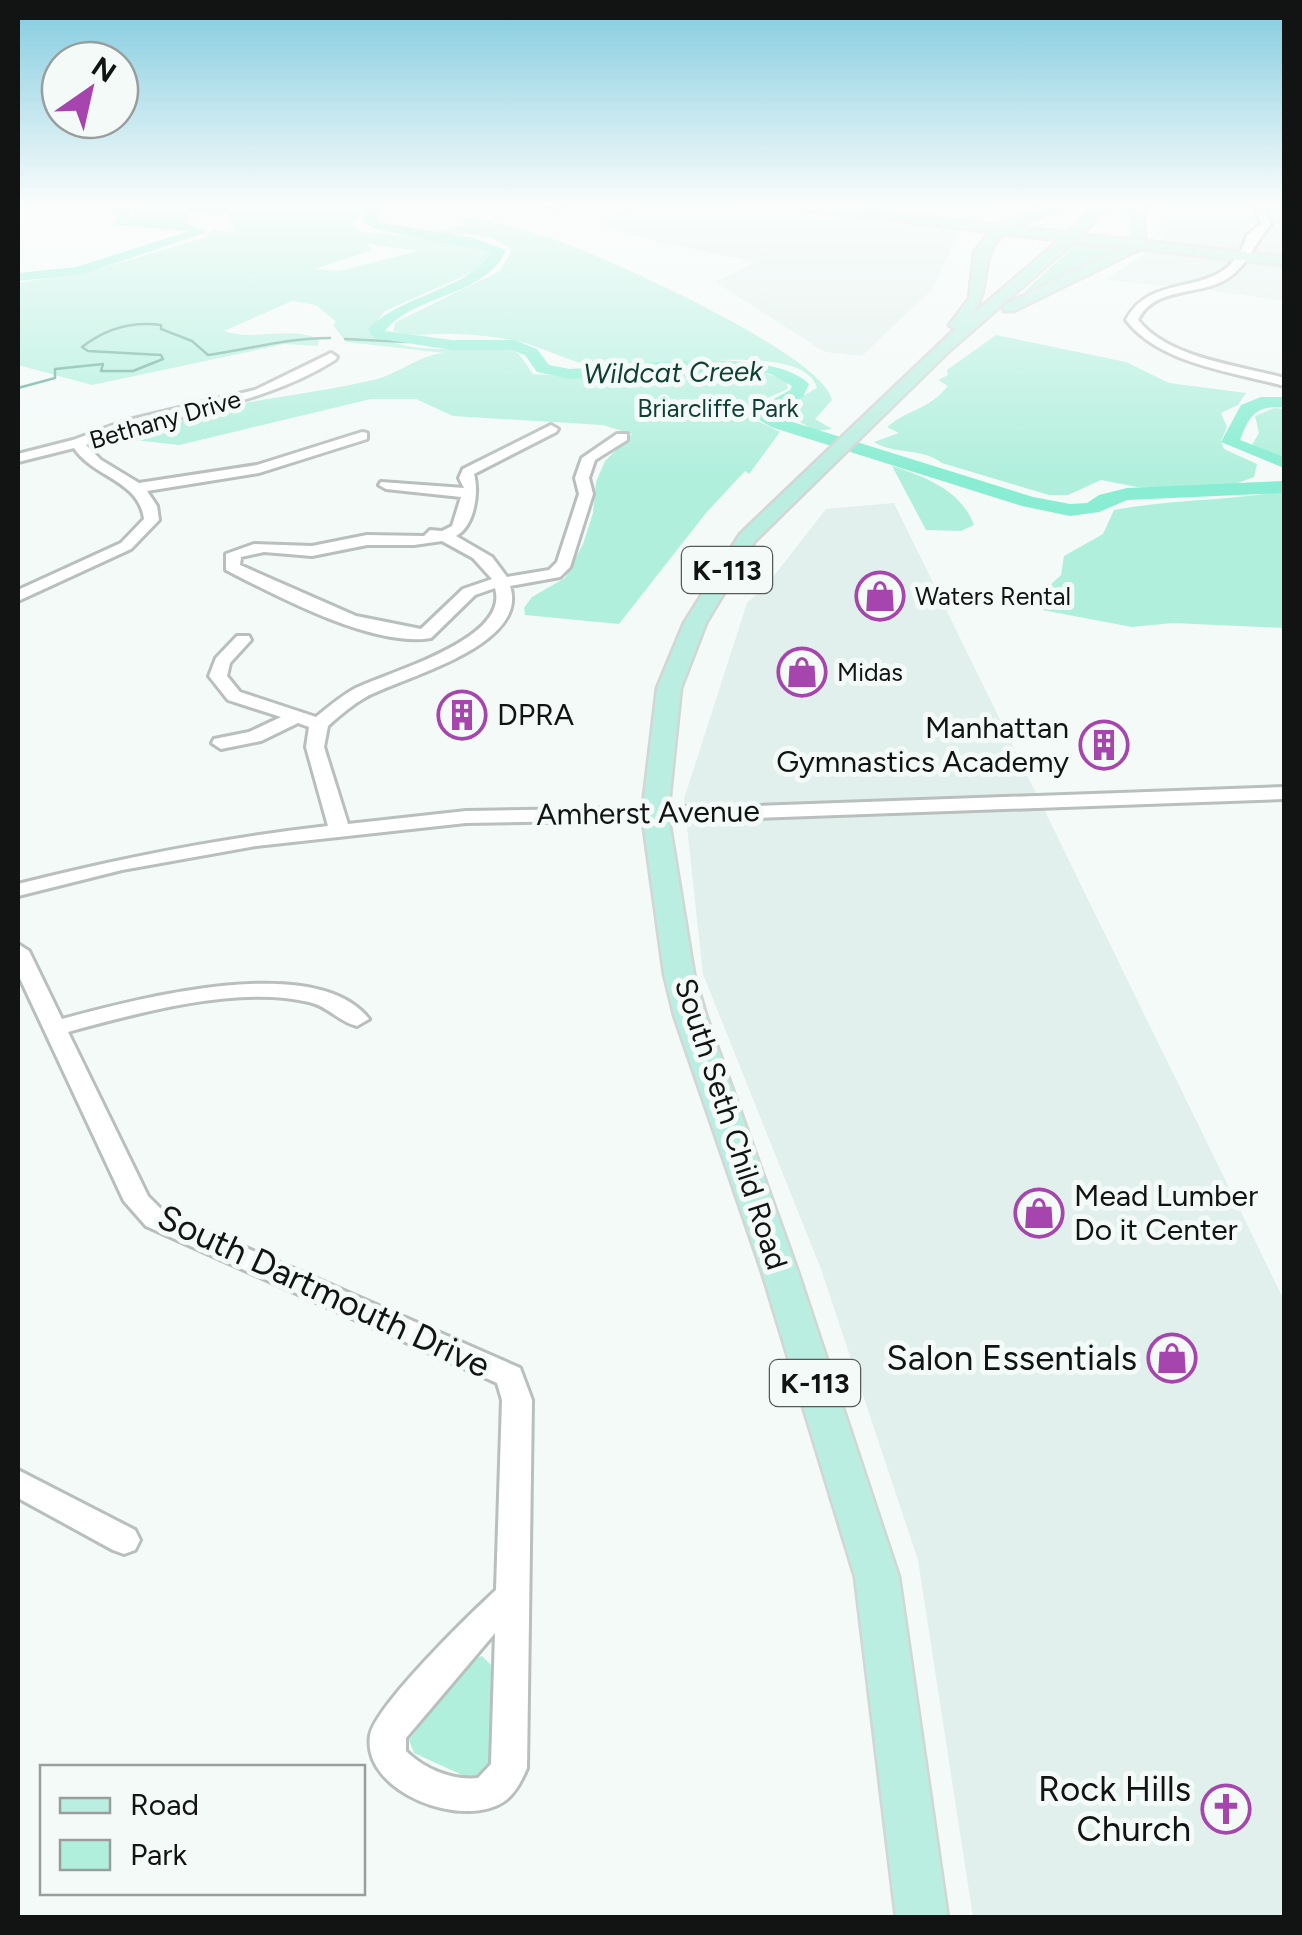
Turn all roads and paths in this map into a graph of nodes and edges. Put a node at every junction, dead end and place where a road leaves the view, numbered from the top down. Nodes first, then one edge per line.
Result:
1 (977, 293) edge
2 (1006, 293) edge
3 (1035, 293) edge
4 (1170, 293) edge
5 (942, 349) junction
6 (330, 357) dead end
7 (1284, 382) edge
8 (550, 429) dead end
9 (362, 436) dead end
10 (622, 437) dead end
11 (78, 443) junction
12 (18, 458) edge
13 (386, 485) dead end
14 (137, 488) junction
15 (470, 493) junction
16 (444, 536) junction
17 (504, 584) junction
18 (18, 596) edge
19 (243, 640) dead end
20 (296, 717) junction
21 (319, 724) junction
22 (221, 743) dead end
23 (1284, 793) edge
24 (655, 814) junction
25 (339, 828) junction
26 (18, 890) edge
27 (18, 951) edge
28 (358, 1019) dead end
29 (54, 1028) junction
30 (18, 1483) edge
31 (124, 1540) dead end
32 (512, 1596) junction
33 (922, 1918) edge

1 - 5 main road
2 - 5 main road, South Seth Child Road / K-113
3 - 5 main road
4 - 7 street
5 - 24 main road, South Seth Child Road / K-113
6 - 11 street, Bethany Drive
8 - 15 street
9 - 14 street
10 - 17 street
11 - 12 street
11 - 14 street, Bethany Drive
13 - 15 street
14 - 18 street, Bethany Drive
15 - 16 street
16 - 17 street
16 - 17 street
17 - 21 street
19 - 20 street
20 - 21 street
20 - 22 street
21 - 25 street
23 - 24 street, Amherst Avenue
24 - 25 street, Amherst Avenue
24 - 33 main road, South Seth Child Road / K-113
25 - 26 street, Amherst Avenue
27 - 29 street, South Dartmouth Drive
28 - 29 street
29 - 32 street, South Dartmouth Drive
30 - 31 street
32 - 32 street, South Dartmouth Drive

